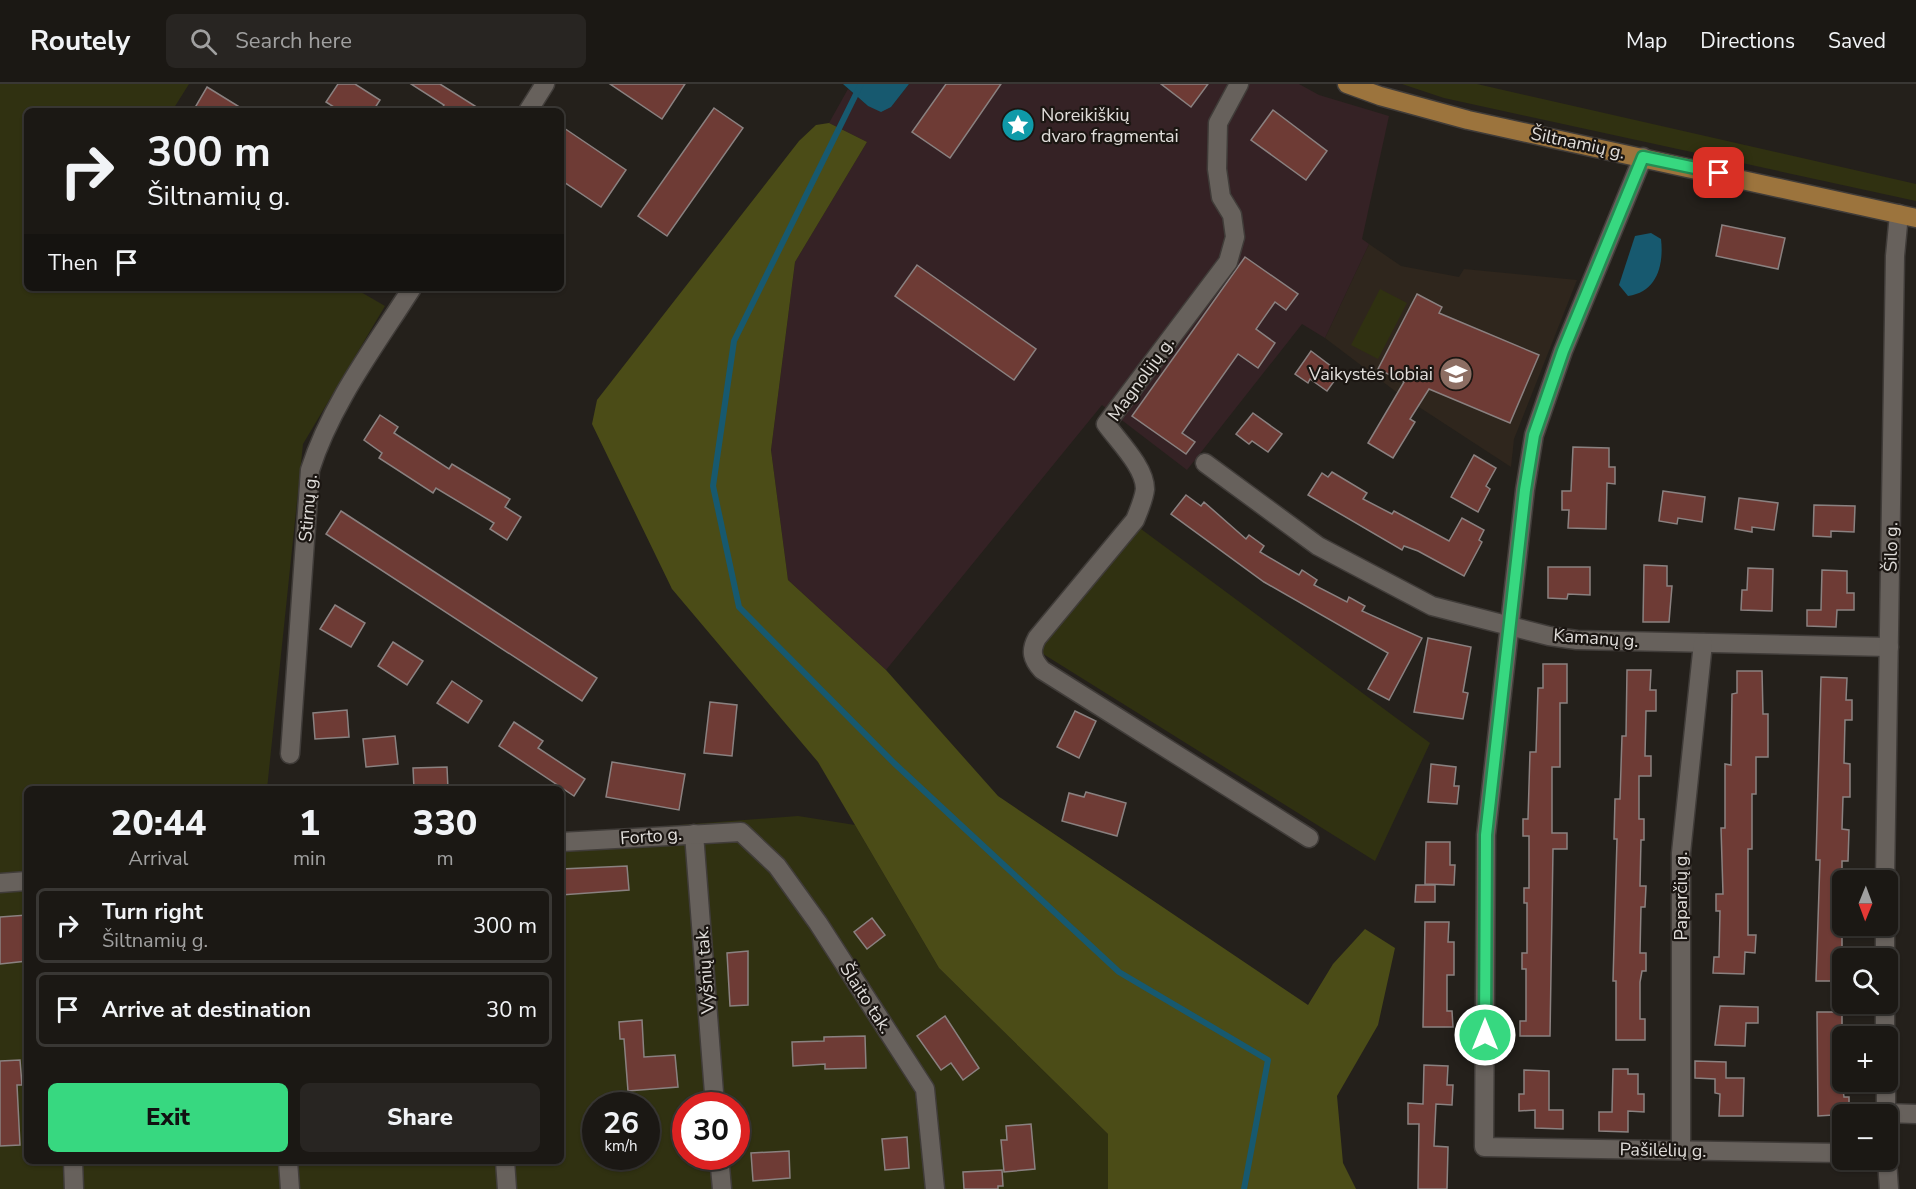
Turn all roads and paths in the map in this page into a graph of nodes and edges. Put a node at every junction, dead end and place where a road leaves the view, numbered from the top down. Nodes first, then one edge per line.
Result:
1 (545, 84) edge
2 (1239, 84) edge
3 (1347, 84) edge
4 (530, 108) edge
5 (1643, 157) junction
6 (1907, 216) edge
7 (410, 291) edge
8 (1204, 463) dead end
9 (1509, 626) junction
10 (1703, 643) junction
11 (1889, 647) junction
12 (290, 754) dead end
13 (741, 832) joint
14 (694, 834) junction
15 (1309, 838) dead end
16 (564, 842) edge
17 (1885, 870) edge
18 (24, 881) edge
19 (0, 883) edge
20 (714, 1092) edge
21 (1898, 1114) edge
22 (1916, 1114) edge
23 (1682, 1150) junction
24 (1832, 1153) edge
25 (72, 1164) edge
26 (288, 1164) edge
27 (505, 1164) edge
28 (720, 1170) edge
29 (1888, 1170) edge
30 (74, 1189) edge
31 (290, 1189) edge
32 (507, 1189) edge
33 (722, 1189) edge
34 (935, 1189) edge
35 (1889, 1189) edge

1 - 4 street
2 - 15 street, Magnolijų g.
3 - 5 main road, Šiltnamių g.
5 - 6 main road, Šiltnamių g.
5 - 9 street
6 - 11 street, Šilo g.
7 - 12 street, Stirnų g.
8 - 9 street, Kamanų g.
9 - 10 street, Kamanų g.
9 - 23 street, Pašilėlių g.
10 - 11 street, Kamanų g.
10 - 23 street, Paparčių g.
11 - 17 street, Šilo g.
13 - 14 street, Forto g.
13 - 34 street, Šlaito tak.
14 - 16 street, Forto g.
14 - 20 street, Vyšnių tak.
18 - 19 street
21 - 22 street
23 - 24 street, Pašilėlių g.
25 - 30 street
26 - 31 street
27 - 32 street
28 - 33 street
29 - 35 street

